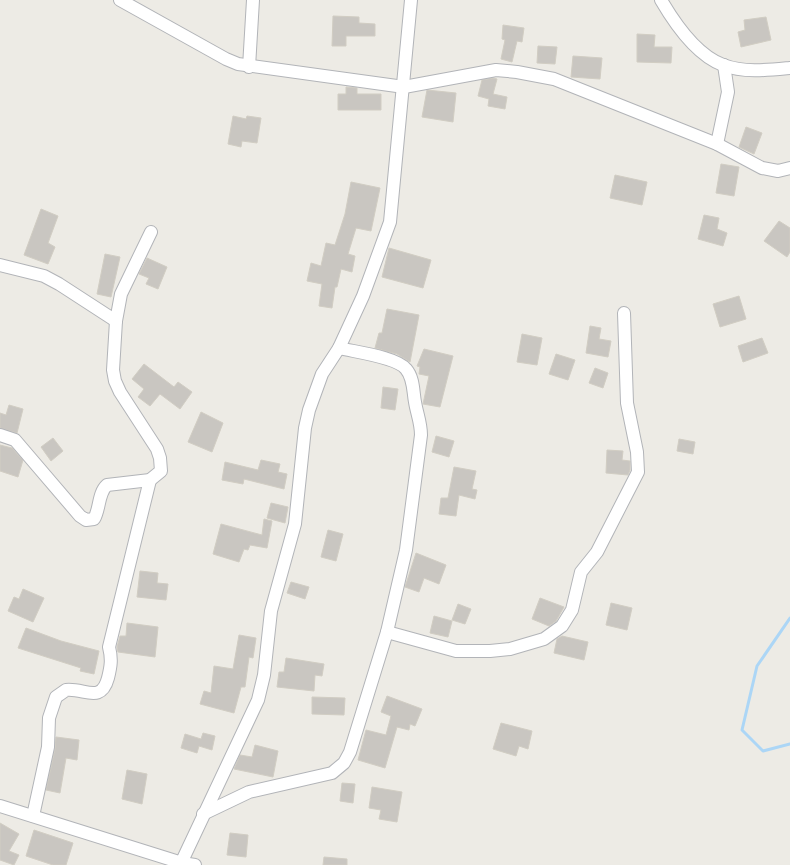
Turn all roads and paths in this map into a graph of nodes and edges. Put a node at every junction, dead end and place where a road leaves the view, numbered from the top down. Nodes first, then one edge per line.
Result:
1 (120, 0) edge
2 (253, 0) edge
3 (411, 0) edge
4 (660, 0) edge
5 (724, 66) junction
6 (249, 67) junction
7 (790, 68) edge
8 (404, 87) junction
9 (717, 144) junction
10 (790, 168) edge
11 (151, 232) dead end
12 (0, 265) edge
13 (624, 313) dead end
14 (116, 321) junction
15 (339, 348) junction
16 (0, 435) edge
17 (150, 480) junction
18 (387, 632) junction
19 (0, 806) edge
20 (203, 814) junction
21 (33, 816) junction
22 (182, 864) edge
23 (195, 865) edge

1 - 6 street
2 - 6 street
3 - 8 street
4 - 5 street
5 - 7 street
5 - 9 street
6 - 8 street
8 - 9 street
8 - 15 street
9 - 10 street
11 - 14 street
12 - 14 street
13 - 18 street
14 - 17 street
15 - 18 street
15 - 20 street
16 - 17 street
17 - 21 street
18 - 20 street
19 - 21 street
20 - 22 street
21 - 22 street
22 - 23 street

